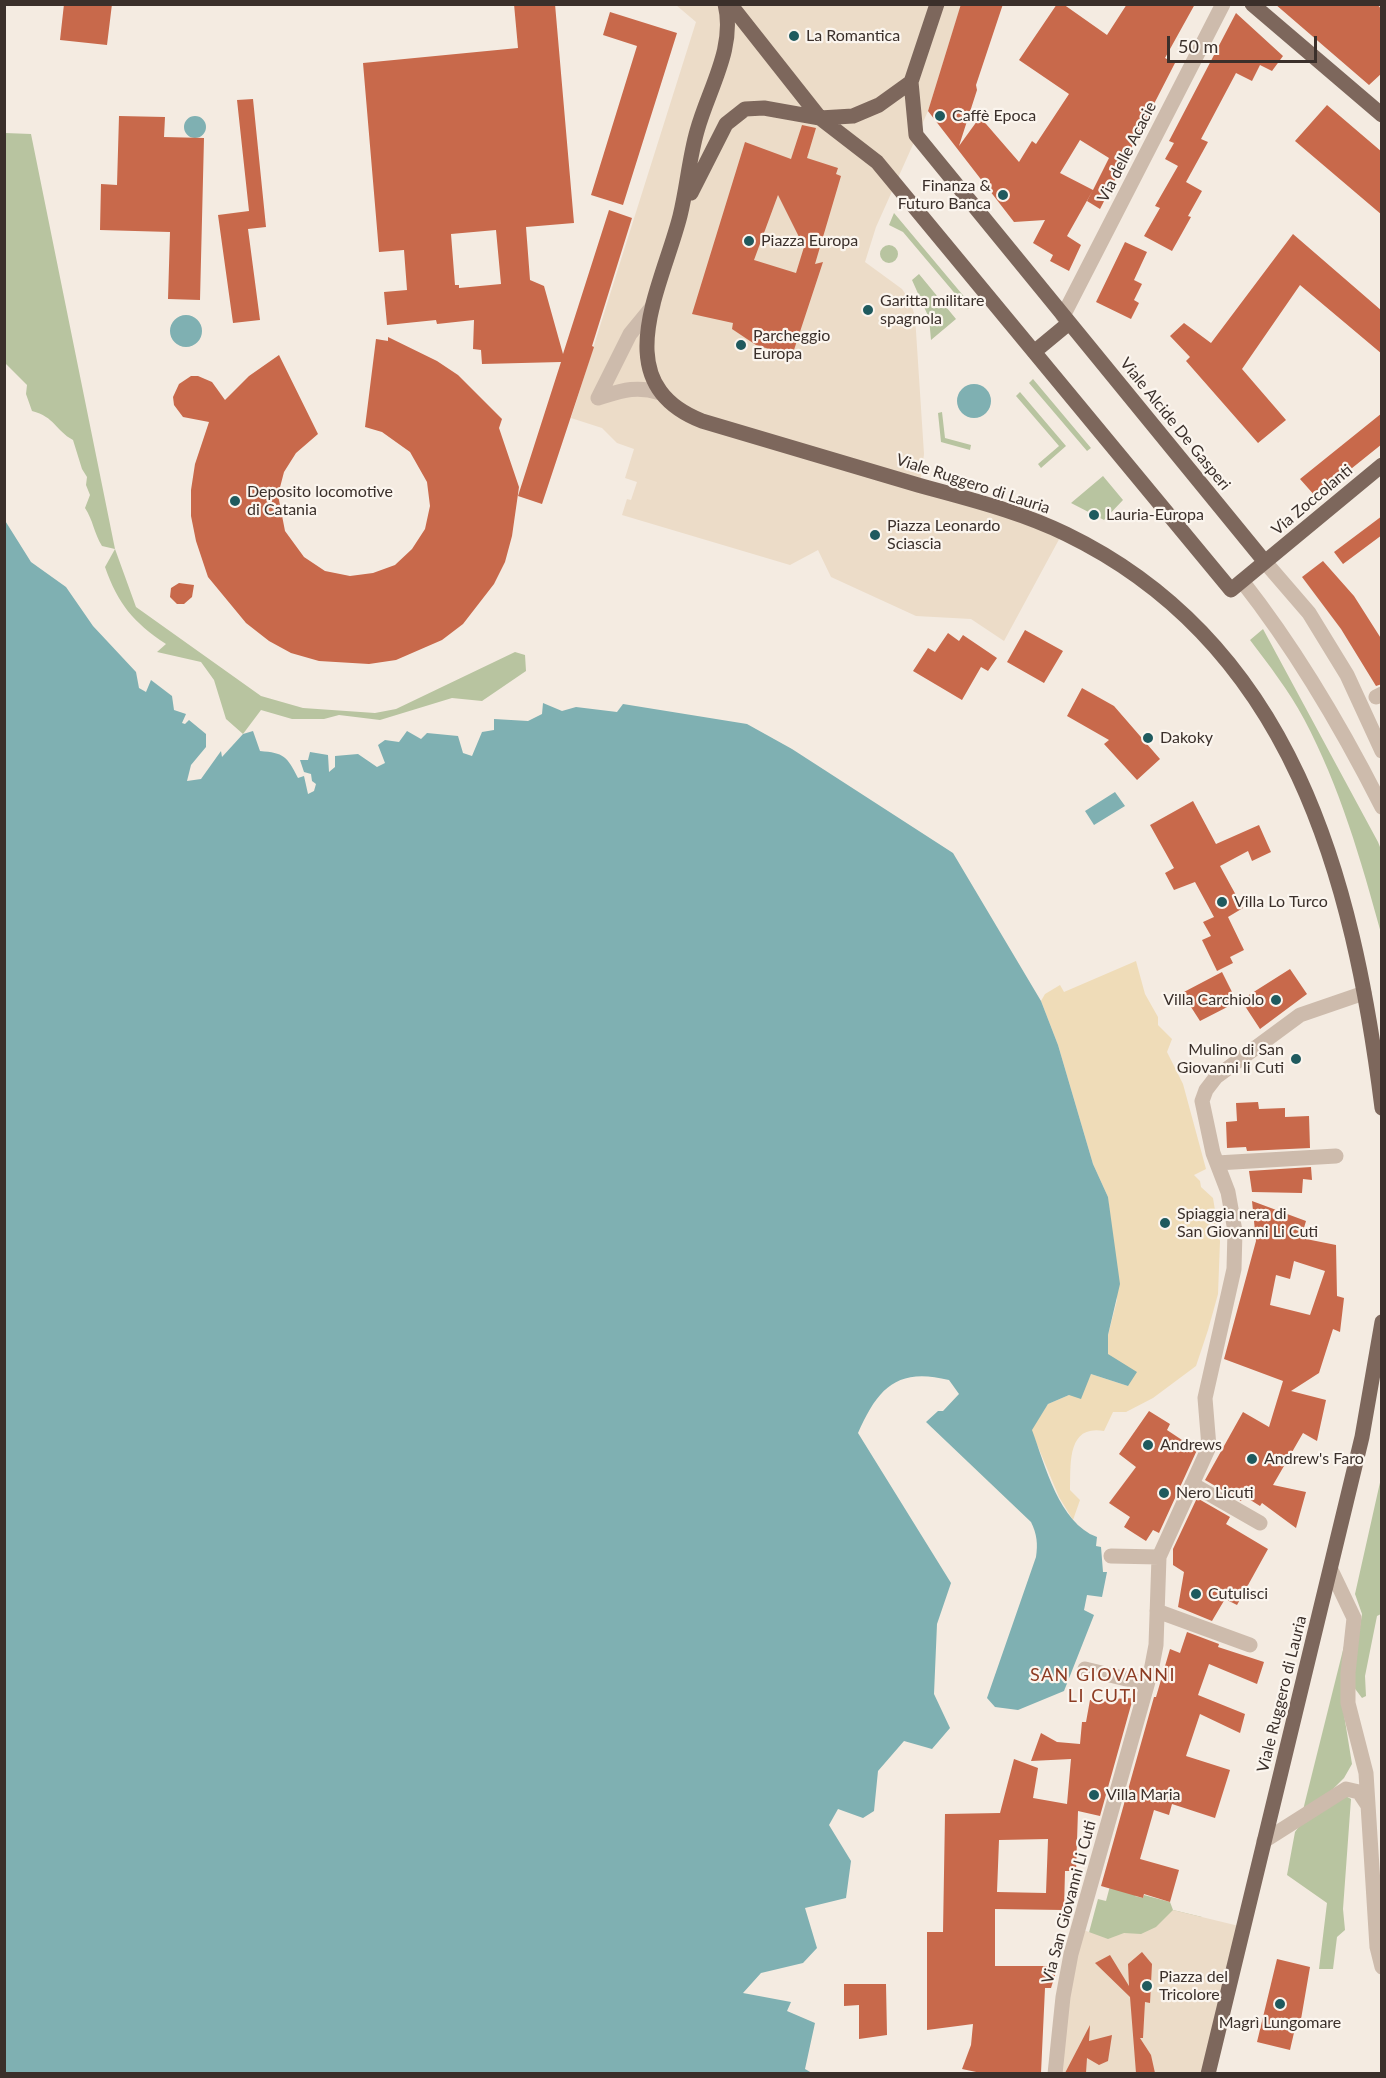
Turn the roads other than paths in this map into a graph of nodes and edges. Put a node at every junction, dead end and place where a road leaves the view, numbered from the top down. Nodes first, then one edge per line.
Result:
1 (725, 4) edge
2 (730, 4) edge
3 (1223, 4) edge
4 (1252, 4) edge
5 (937, 8) edge
6 (911, 82) junction
7 (1382, 115) edge
8 (820, 118) junction
9 (680, 215) junction
10 (653, 306) junction
11 (1066, 320) junction
12 (1034, 352) junction
13 (660, 393) junction
14 (1382, 465) edge
15 (1265, 562) junction
16 (1237, 586) junction
17 (1382, 751) edge
18 (1382, 807) edge
19 (1364, 993) junction
20 (1375, 1026) edge
21 (1382, 1108) edge
22 (1336, 1156) dead end
23 (1217, 1163) junction
24 (1382, 1322) edge
25 (1376, 1391) edge
26 (1192, 1484) junction
27 (1260, 1523) dead end
28 (1111, 1556) dead end
29 (1159, 1557) junction
30 (1331, 1570) junction
31 (1157, 1611) junction
32 (1250, 1645) dead end
33 (1085, 1669) dead end
34 (1147, 1684) junction
35 (1367, 1804) junction
36 (1264, 1841) junction
37 (1377, 1879) edge
38 (1379, 1949) edge
39 (1382, 1967) edge
40 (1055, 2073) edge
41 (1208, 2073) edge

1 - 9 main road
2 - 8 main road
3 - 11 street, Via delle Acacie
4 - 7 main road
5 - 6 main road
6 - 8 main road
6 - 11 main road, Viale Alcide De Gasperi
8 - 9 main road
8 - 12 main road
9 - 10 main road
10 - 13 main road
10 - 13 street
11 - 12 main road
11 - 15 main road, Viale Alcide De Gasperi
12 - 16 main road
13 - 19 main road, Viale Ruggero di Lauria
14 - 15 main road, Via Zoccolanti
15 - 16 main road, Via Zoccolanti
15 - 17 street, Viale Alcide De Gasperi
16 - 18 street
19 - 20 main road, Viale Ruggero di Lauria
19 - 23 street, Via San Giovanni Li Cuti
20 - 21 main road, Viale Ruggero di Lauria
22 - 23 street
23 - 26 street, Via San Giovanni Li Cuti
24 - 25 main road, Viale Ruggero di Lauria
25 - 30 main road, Viale Ruggero di Lauria
26 - 27 street
26 - 29 street, Via San Giovanni Li Cuti
28 - 29 street
29 - 31 street, Via San Giovanni Li Cuti
30 - 35 street
30 - 36 main road, Viale Ruggero di Lauria
31 - 32 street
31 - 34 street, Via San Giovanni Li Cuti
33 - 34 street
34 - 40 street, Via San Giovanni Li Cuti
35 - 36 street
35 - 37 street
36 - 41 main road, Viale Ruggero di Lauria
37 - 38 street
38 - 39 street

